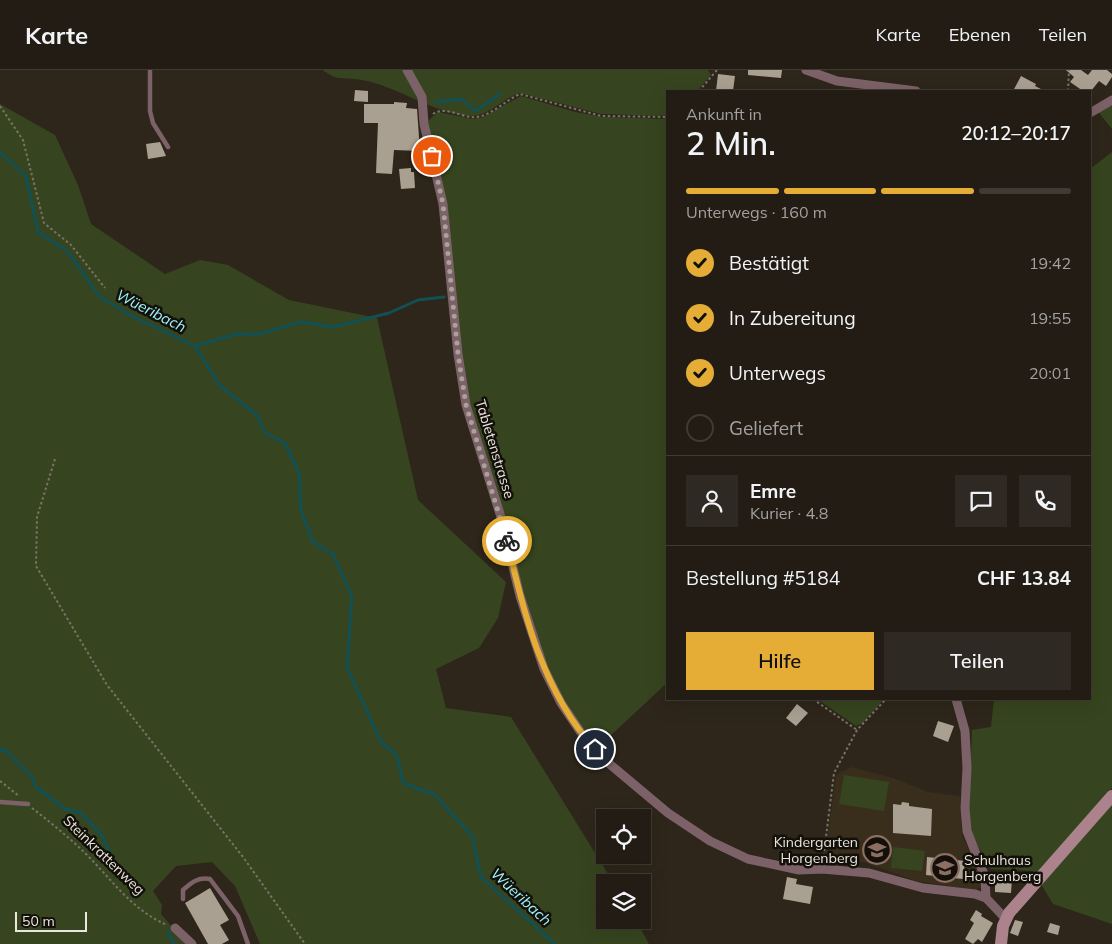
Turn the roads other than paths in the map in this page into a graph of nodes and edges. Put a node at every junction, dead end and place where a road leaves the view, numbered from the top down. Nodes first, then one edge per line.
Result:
1 (150, 70) edge
2 (407, 70) edge
3 (806, 70) edge
4 (907, 90) edge
5 (1112, 100) edge
6 (1091, 111) edge
7 (168, 147) dead end
8 (956, 700) edge
9 (1112, 796) edge
10 (0, 802) edge
11 (28, 804) road end
12 (986, 898) junction
13 (183, 899) dead end
14 (1005, 918) junction
15 (175, 928) road end
16 (192, 944) edge
17 (248, 944) edge
18 (1001, 944) edge

1 - 7 lane
2 - 12 street, Tabletenstrasse
3 - 4 street
5 - 6 street
8 - 12 street
9 - 14 street
10 - 11 lane
12 - 14 street
13 - 17 lane
14 - 18 street
15 - 16 street

